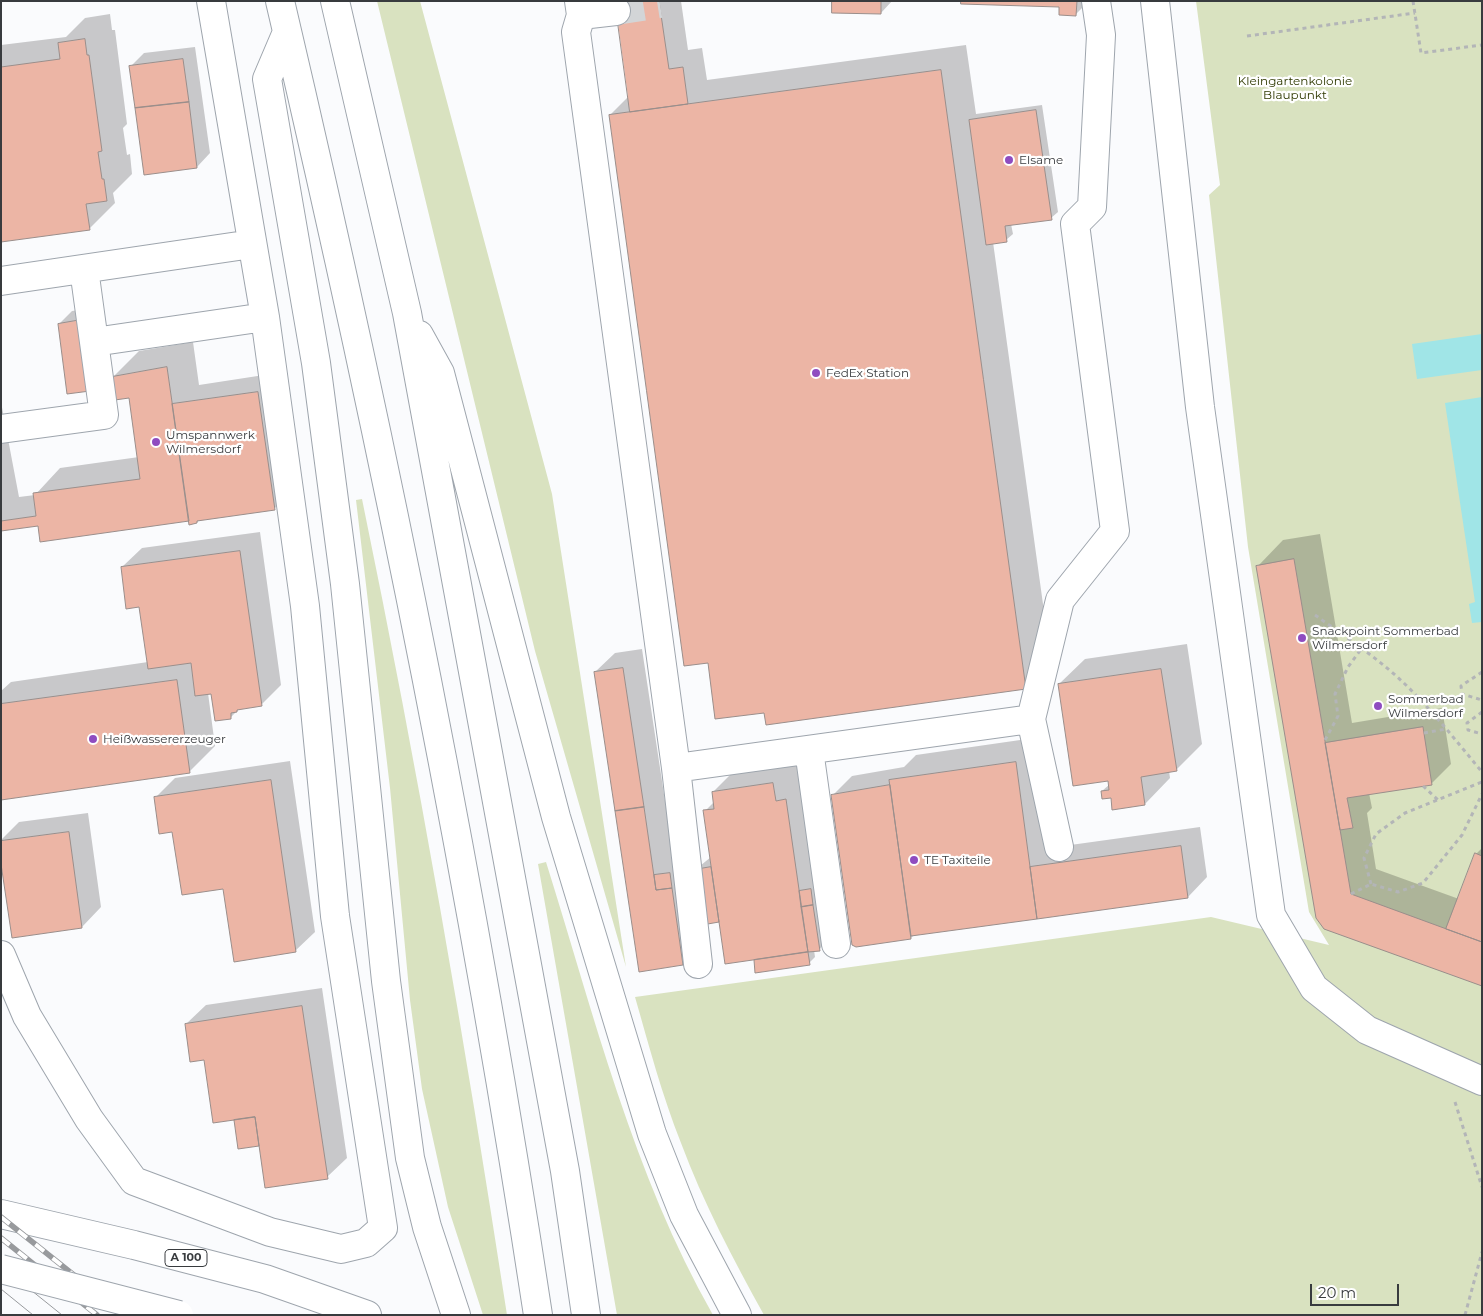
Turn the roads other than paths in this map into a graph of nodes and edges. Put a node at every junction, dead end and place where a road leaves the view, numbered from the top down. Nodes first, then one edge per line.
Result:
1 (211, 1) edge
2 (280, 1) edge
3 (335, 1) edge
4 (1096, 1) edge
5 (1155, 1) edge
6 (580, 8) edge
7 (616, 11) tunnel mouth
8 (287, 32) junction
9 (252, 244) junction
10 (84, 269) junction
11 (1, 281) edge
12 (407, 313) junction
13 (265, 317) junction
14 (94, 342) junction
15 (1, 428) edge
16 (1031, 719) junction
17 (809, 750) junction
18 (676, 768) junction
19 (1059, 847) dead end
20 (836, 944) dead end
21 (1, 955) edge
22 (698, 964) dead end
23 (1482, 1081) edge
24 (1, 1214) edge
25 (1, 1269) edge
26 (179, 1315) edge
27 (367, 1315) edge
28 (456, 1315) edge
29 (538, 1315) edge
30 (586, 1315) edge
31 (737, 1315) edge

1 - 9 main road
2 - 8 main road
3 - 12 main road
4 - 16 main road
5 - 23 main road
6 - 7 main road
6 - 18 main road
8 - 28 main road
8 - 29 main road
9 - 10 main road
9 - 13 main road
10 - 11 main road
10 - 14 main road
12 - 30 main road
12 - 31 main road
13 - 14 main road
13 - 21 main road
14 - 15 main road
16 - 17 main road
16 - 19 main road
17 - 18 main road
17 - 20 main road
18 - 22 main road
24 - 27 main road, A 100
25 - 26 main road, bridge

